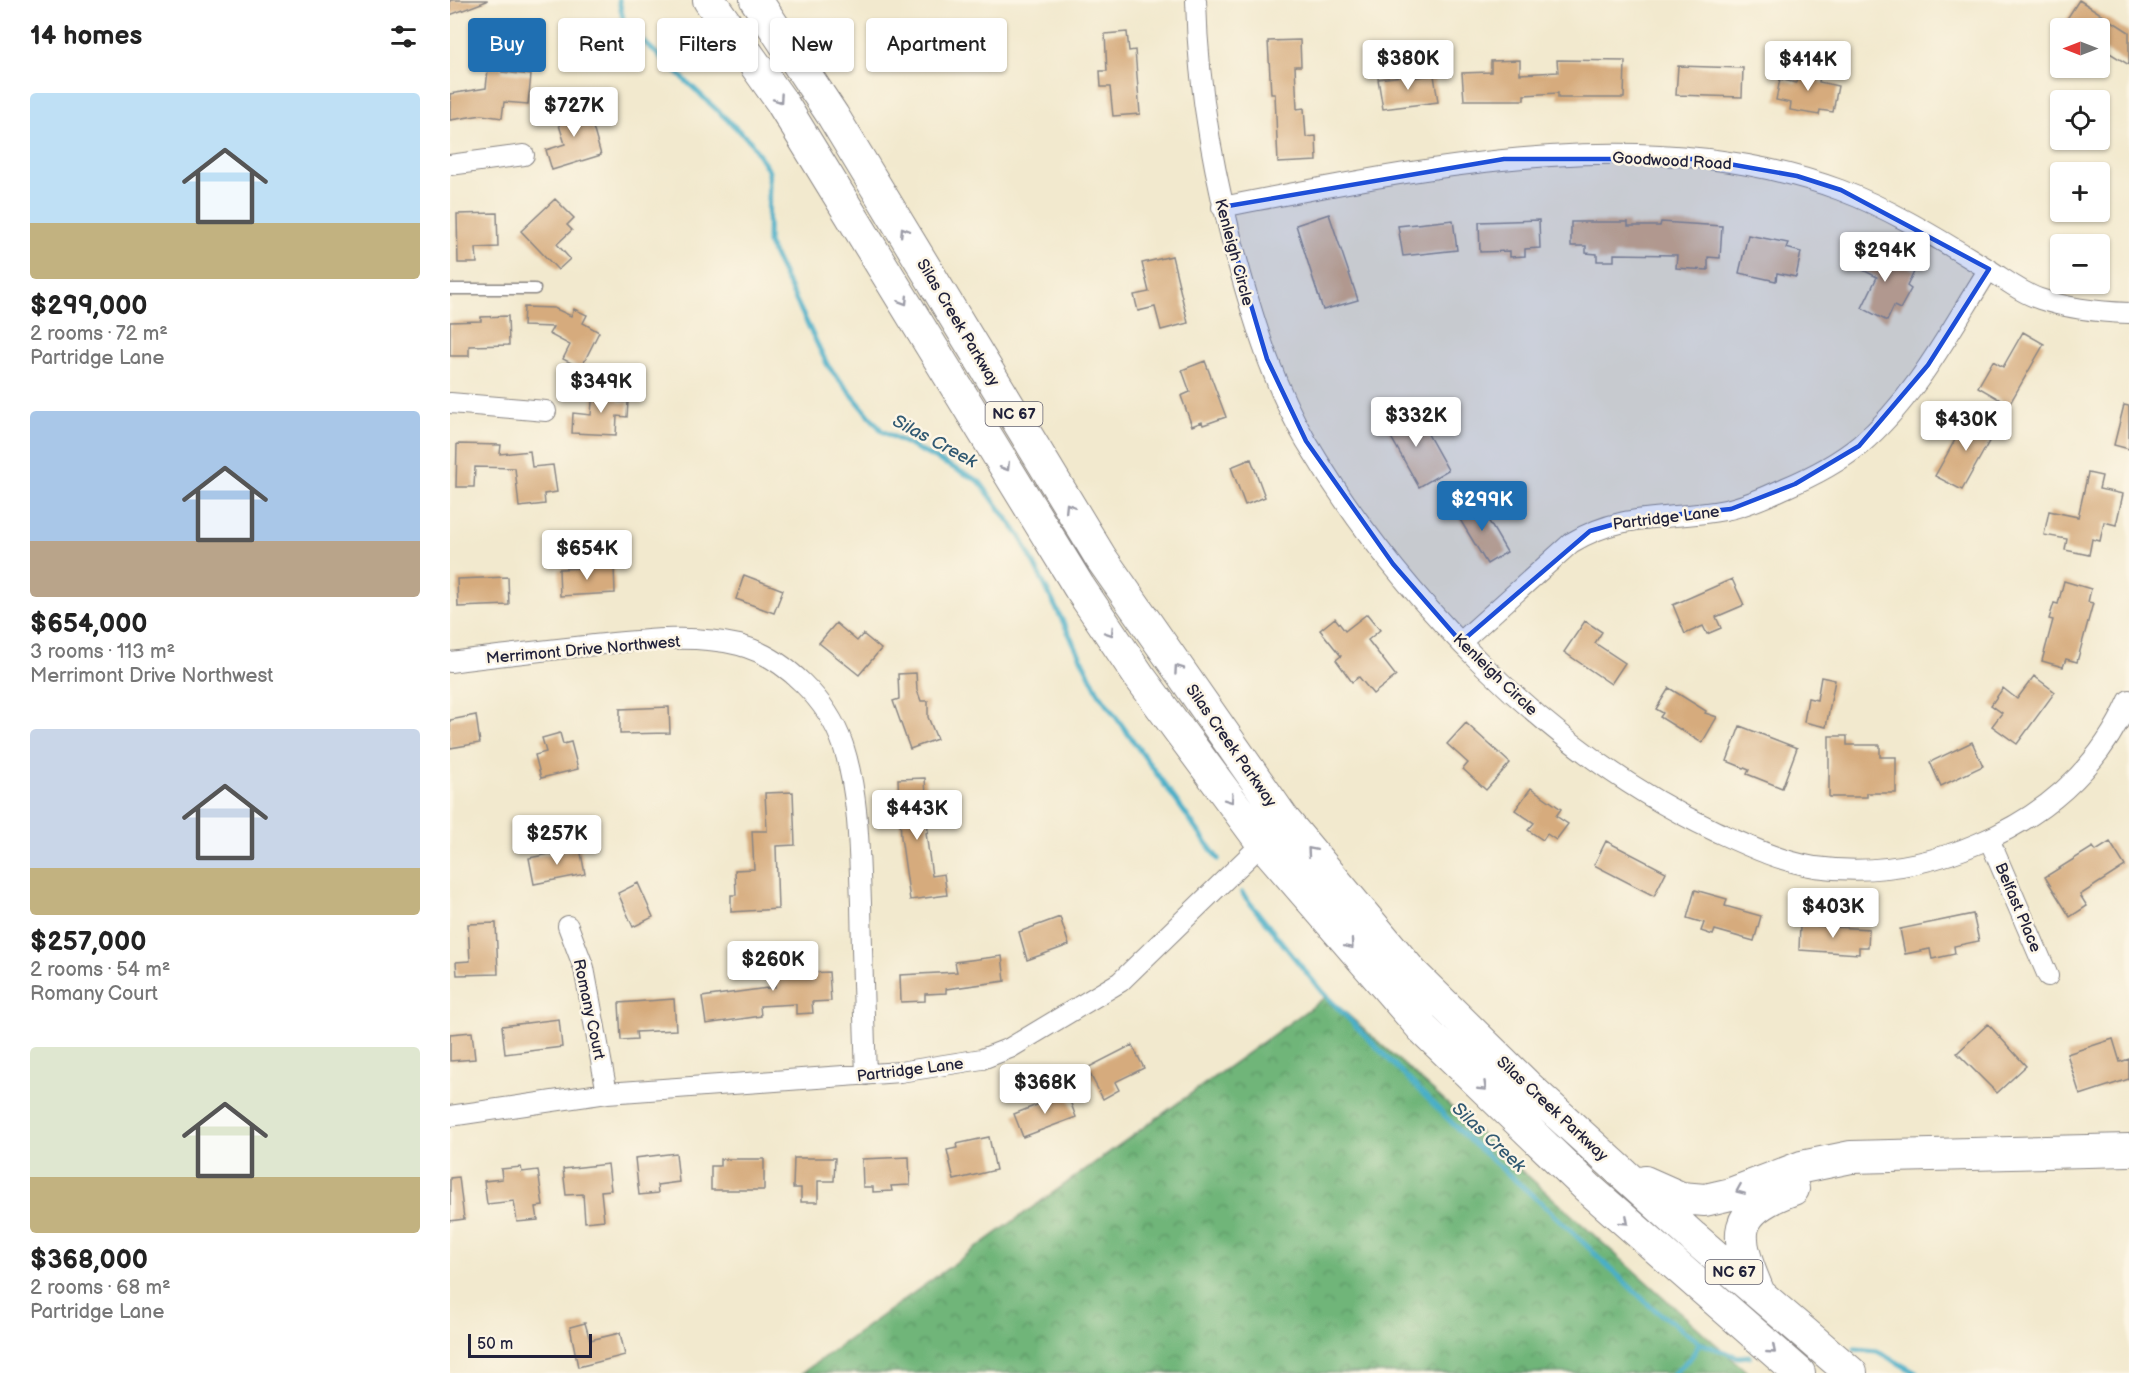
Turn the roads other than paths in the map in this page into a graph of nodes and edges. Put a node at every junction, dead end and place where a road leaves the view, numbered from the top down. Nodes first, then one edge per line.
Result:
1 (709, 0) edge
2 (756, 0) edge
3 (1196, 0) edge
4 (524, 155) dead end
5 (450, 165) edge
6 (1222, 207) junction
7 (1989, 269) junction
8 (535, 289) dead end
9 (450, 290) edge
10 (2129, 313) edge
11 (450, 403) edge
12 (546, 411) dead end
13 (1461, 642) junction
14 (450, 662) edge
15 (2129, 700) edge
16 (1284, 820) junction
17 (1989, 839) junction
18 (1263, 844) junction
19 (568, 926) dead end
20 (2048, 976) dead end
21 (866, 1075) junction
22 (608, 1093) junction
23 (450, 1116) edge
24 (2129, 1150) edge
25 (2129, 1166) edge
26 (1618, 1169) junction
27 (1760, 1294) junction
28 (1799, 1373) edge
29 (1851, 1373) edge

1 -> 18 main road, Silas Creek Parkway / NC 67
16 -> 2 main road, Silas Creek Parkway / NC 67
3 - 6 street, Kenleigh Circle
4 - 5 street
6 - 7 street, Goodwood Road
6 - 13 street, Kenleigh Circle
7 - 10 street, Goodwood Road
7 - 13 street, Partridge Lane
8 - 9 lane
11 - 12 street
13 - 17 street, Kenleigh Circle
14 - 21 street, Merrimont Drive Northwest
15 - 17 street, Kenleigh Circle
16 - 18 street, Partridge Lane
26 -> 16 main road, Silas Creek Parkway / NC 67
17 - 20 street, Belfast Place
18 - 21 street, Partridge Lane
18 -> 28 main road, Silas Creek Parkway / NC 67
19 - 22 street, Romany Court
21 - 22 street, Partridge Lane
22 - 23 street, Partridge Lane
24 -> 26 main road
25 - 27 main road
26 - 27 main road, Silas Creek Parkway / NC 67
27 - 29 main road, Silas Creek Parkway / NC 67

